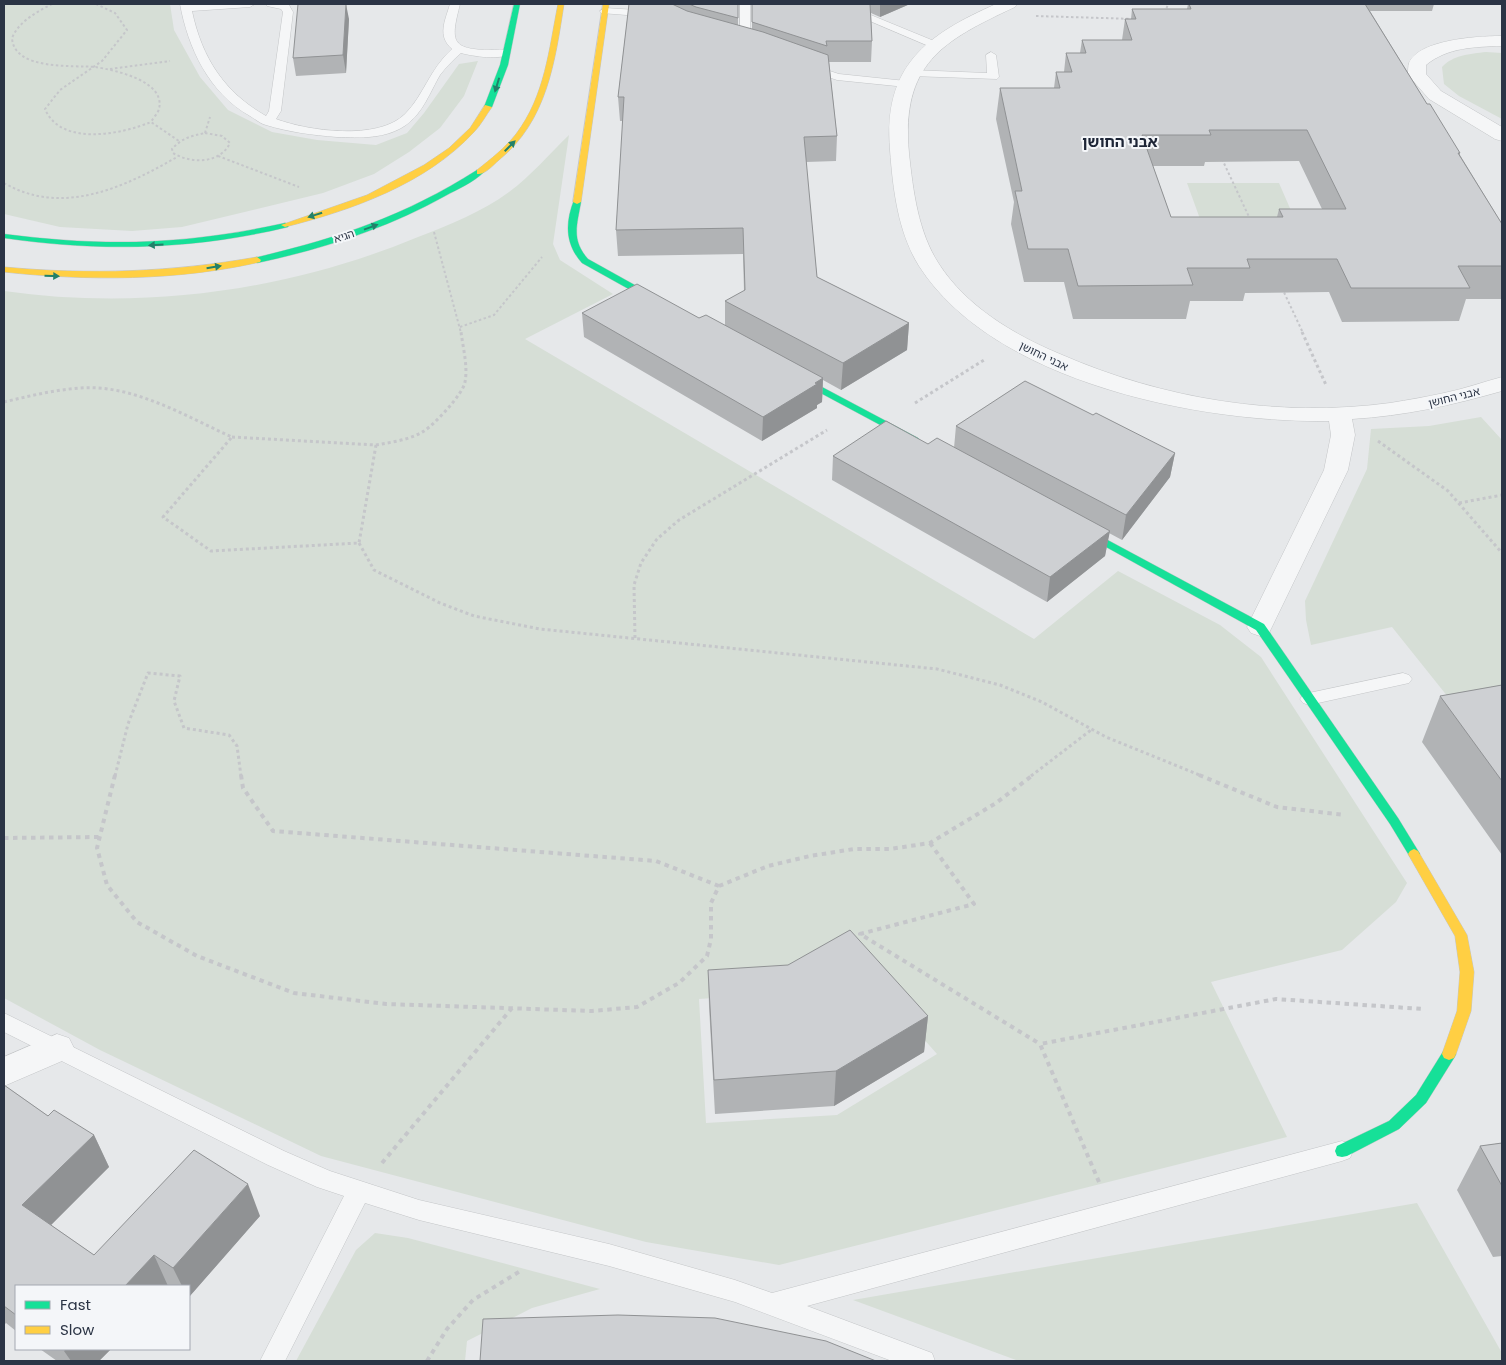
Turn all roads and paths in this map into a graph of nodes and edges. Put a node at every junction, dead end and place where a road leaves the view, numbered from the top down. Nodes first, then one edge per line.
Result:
1 (52, 4) edge
2 (96, 4) edge
3 (250, 4) edge
4 (271, 4) edge
5 (456, 4) edge
6 (517, 4) edge
7 (561, 4) edge
8 (745, 4) edge
9 (835, 4) edge
10 (1009, 4) edge
11 (1168, 4) edge
12 (185, 6) edge
13 (606, 7) edge
14 (986, 14) junction
15 (662, 15) edge
16 (1137, 19) edge
17 (1166, 19) edge
18 (1502, 41) edge
19 (934, 45) junction
20 (458, 49) junction
21 (760, 50) edge
22 (506, 53) junction
23 (991, 56) dead end
24 (170, 60) dead end
25 (793, 61) edge
26 (94, 67) junction
27 (107, 69) junction
28 (908, 78) junction
29 (151, 122) junction
30 (268, 122) junction
31 (1502, 135) edge
32 (179, 141) junction
33 (1218, 151) edge
34 (218, 156) junction
35 (176, 157) junction
36 (4, 183) edge
37 (301, 188) dead end
38 (412, 210) junction
39 (1252, 223) edge
40 (4, 236) edge
41 (571, 240) junction
42 (4, 270) edge
43 (1281, 286) edge
44 (677, 312) edge
45 (460, 327) junction
46 (1014, 341) junction
47 (781, 368) edge
48 (1502, 384) edge
49 (4, 402) edge
50 (860, 410) junction
51 (1340, 413) junction
52 (884, 423) junction
53 (232, 437) junction
54 (376, 444) junction
55 (927, 446) edge
56 (1502, 495) edge
57 (1458, 503) junction
58 (1067, 521) edge
59 (359, 543) junction
60 (1502, 553) edge
61 (1260, 628) junction
62 (635, 638) junction
63 (1404, 679) dead end
64 (1309, 699) junction
65 (1092, 730) junction
66 (1394, 821) junction
67 (100, 837) junction
68 (4, 838) edge
69 (930, 844) junction
70 (719, 886) junction
71 (512, 1008) junction
72 (1464, 1012) junction
73 (4, 1022) edge
74 (1040, 1044) junction
75 (57, 1048) junction
76 (4, 1072) edge
77 (1342, 1151) joint
78 (359, 1191) junction
79 (1112, 1213) junction
80 (564, 1244) junction
81 (771, 1305) junction
82 (272, 1361) edge
83 (427, 1361) edge
84 (923, 1361) edge

1 - 26 path
2 - 26 path
3 - 12 lane
4 - 30 lane
5 - 20 lane
6 - 22 street
38 -> 7 street, הגיא
8 - 21 lane
9 - 19 lane
10 - 14 street, אבני החושן
11 - 17 path
12 - 30 lane
13 - 15 lane
13 - 41 street
14 - 16 path
14 - 19 street, אבני החושן
18 - 31 street
19 - 28 street, אבני החושן
20 - 22 lane
20 - 30 lane
22 -> 40 street
23 - 28 lane
24 - 27 path
25 - 28 lane
26 - 27 path
26 - 29 path
27 - 29 path
28 - 46 street, אבני החושן
29 - 32 path
32 - 34 path
32 - 35 path
33 - 39 path
34 - 35 path
34 - 37 path
35 - 36 path
42 -> 38 street, הגיא
38 - 45 path
41 - 44 street
41 - 45 path
43 - 51 path
45 - 54 path
46 - 51 street, אבני החושן
46 - 52 path
47 - 50 street
48 - 51 street, אבני החושן
49 - 53 path
50 - 52 street
50 - 62 path
51 - 57 path
51 - 61 street
52 - 55 street
53 - 54 path
53 - 59 path
54 - 59 path
56 - 57 path
57 - 60 path
58 - 61 street
59 - 62 path
61 - 64 street
62 - 65 path
63 - 64 lane
64 - 66 street
65 - 66 path
65 - 69 path
66 - 72 street
67 - 68 path
67 - 70 path
67 - 71 path
69 - 70 path
69 - 74 path
70 - 71 path
71 - 78 path
72 - 74 path
72 - 77 street
73 - 75 lane
74 - 79 path
75 - 76 street
75 - 78 lane
77 - 79 lane
78 - 80 lane
78 - 82 lane
79 - 81 lane
80 - 81 lane
80 - 83 path
81 - 84 lane

